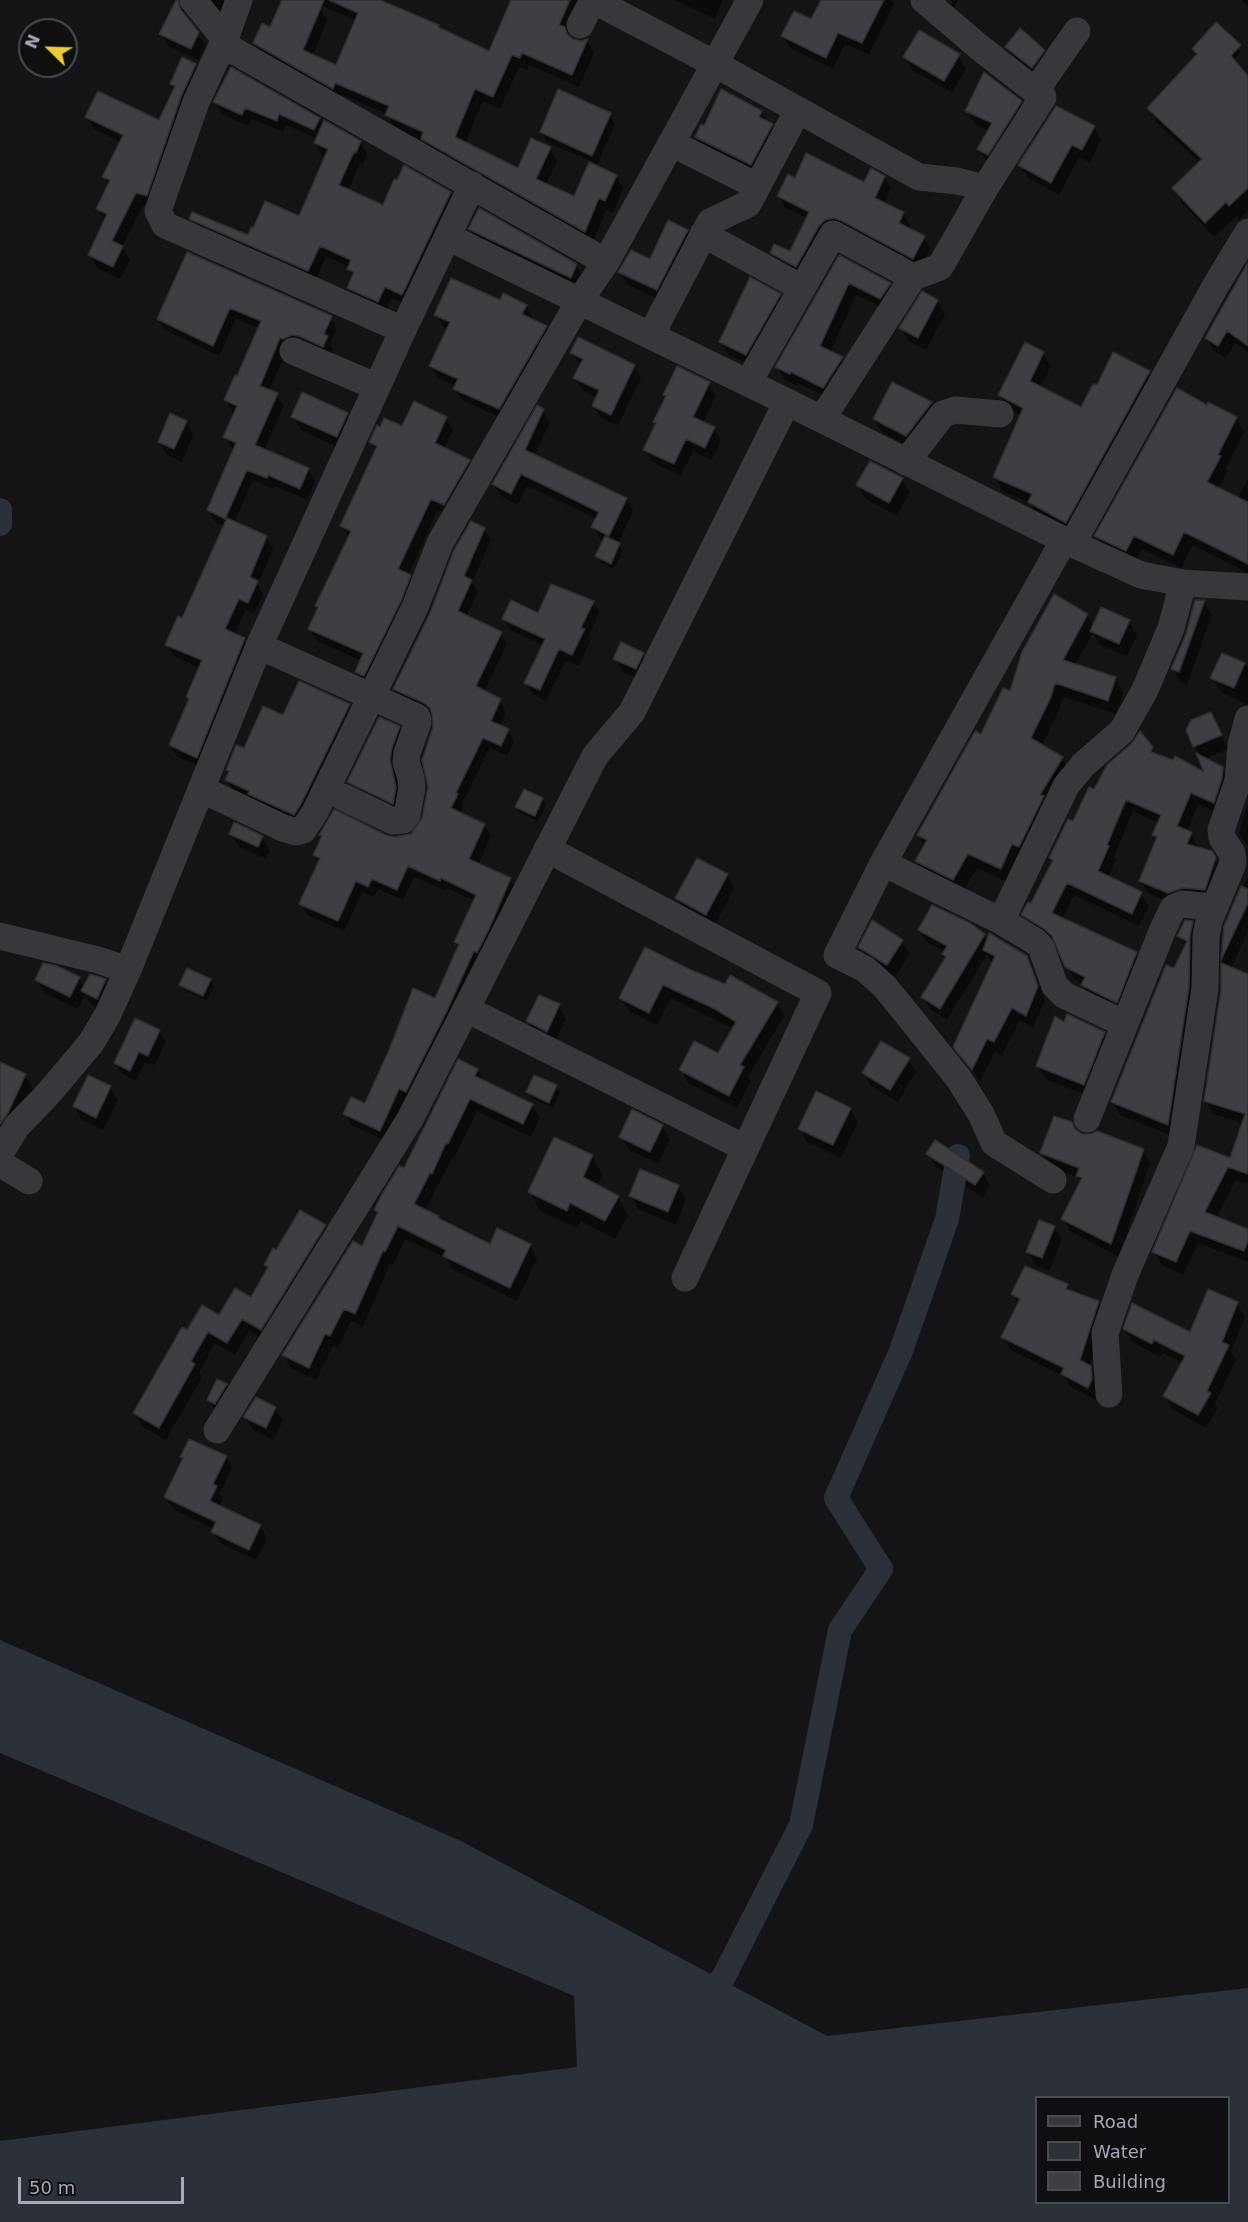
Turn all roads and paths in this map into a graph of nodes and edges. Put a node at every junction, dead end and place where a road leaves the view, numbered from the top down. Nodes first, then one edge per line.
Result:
1 (192, 0) edge
2 (239, 0) edge
3 (593, 0) edge
4 (750, 0) edge
5 (924, 0) edge
6 (580, 25) dead end
7 (1077, 31) dead end
8 (225, 39) junction
9 (711, 71) junction
10 (1036, 90) junction
11 (795, 116) junction
12 (671, 143) junction
13 (472, 185) junction
14 (757, 186) junction
15 (985, 188) junction
16 (1248, 232) edge
17 (703, 234) junction
18 (448, 237) junction
19 (606, 262) junction
20 (913, 277) junction
21 (802, 288) junction
22 (580, 300) junction
23 (403, 330) junction
24 (651, 335) junction
25 (293, 351) dead end
26 (748, 383) junction
27 (377, 387) junction
28 (788, 402) junction
29 (1000, 414) dead end
30 (822, 419) junction
31 (906, 462) junction
32 (1068, 542) junction
33 (1183, 583) junction
34 (1248, 587) edge
35 (259, 646) junction
36 (372, 696) junction
37 (1248, 719) edge
38 (201, 789) junction
39 (343, 797) dead end
40 (547, 849) junction
41 (883, 864) junction
42 (1213, 907) junction
43 (1001, 921) junction
44 (0, 936) edge
45 (837, 955) junction
46 (128, 970) junction
47 (818, 993) junction
48 (466, 1009) junction
49 (1125, 1024) junction
50 (1087, 1119) dead end
51 (745, 1148) junction
52 (1053, 1180) dead end
53 (28, 1181) dead end
54 (685, 1278) dead end
55 (1109, 1394) dead end
56 (217, 1430) dead end

1 - 8 street
2 - 8 street
3 - 6 street
3 - 9 street
4 - 9 street
5 - 10 street
7 - 10 street
8 - 13 street
8 - 23 street
9 - 11 street
9 - 12 street
10 - 15 street
11 - 14 street
11 - 15 street
12 - 14 street
12 - 19 street
13 - 18 street
13 - 19 street
14 - 17 street
15 - 20 street
16 - 32 street
17 - 21 street
17 - 24 street
18 - 22 street
18 - 23 street
19 - 22 street
20 - 21 street
20 - 30 street
21 - 26 street
22 - 24 street
22 - 36 street
23 - 27 street
24 - 26 street
25 - 27 street
26 - 28 street
27 - 35 street
28 - 30 street
28 - 40 street
29 - 31 street
30 - 31 street
31 - 32 street
32 - 33 street
32 - 41 street
33 - 34 street
33 - 43 street
35 - 36 street
35 - 38 street
36 - 38 street
36 - 39 street
37 - 42 street
38 - 46 street
40 - 47 street
40 - 48 street
41 - 43 street
41 - 45 street
42 - 49 street
42 - 55 street
43 - 49 street
44 - 46 street
45 - 47 street
45 - 52 street
46 - 53 street
47 - 51 street
48 - 51 street
48 - 56 street
49 - 50 street
51 - 54 street

